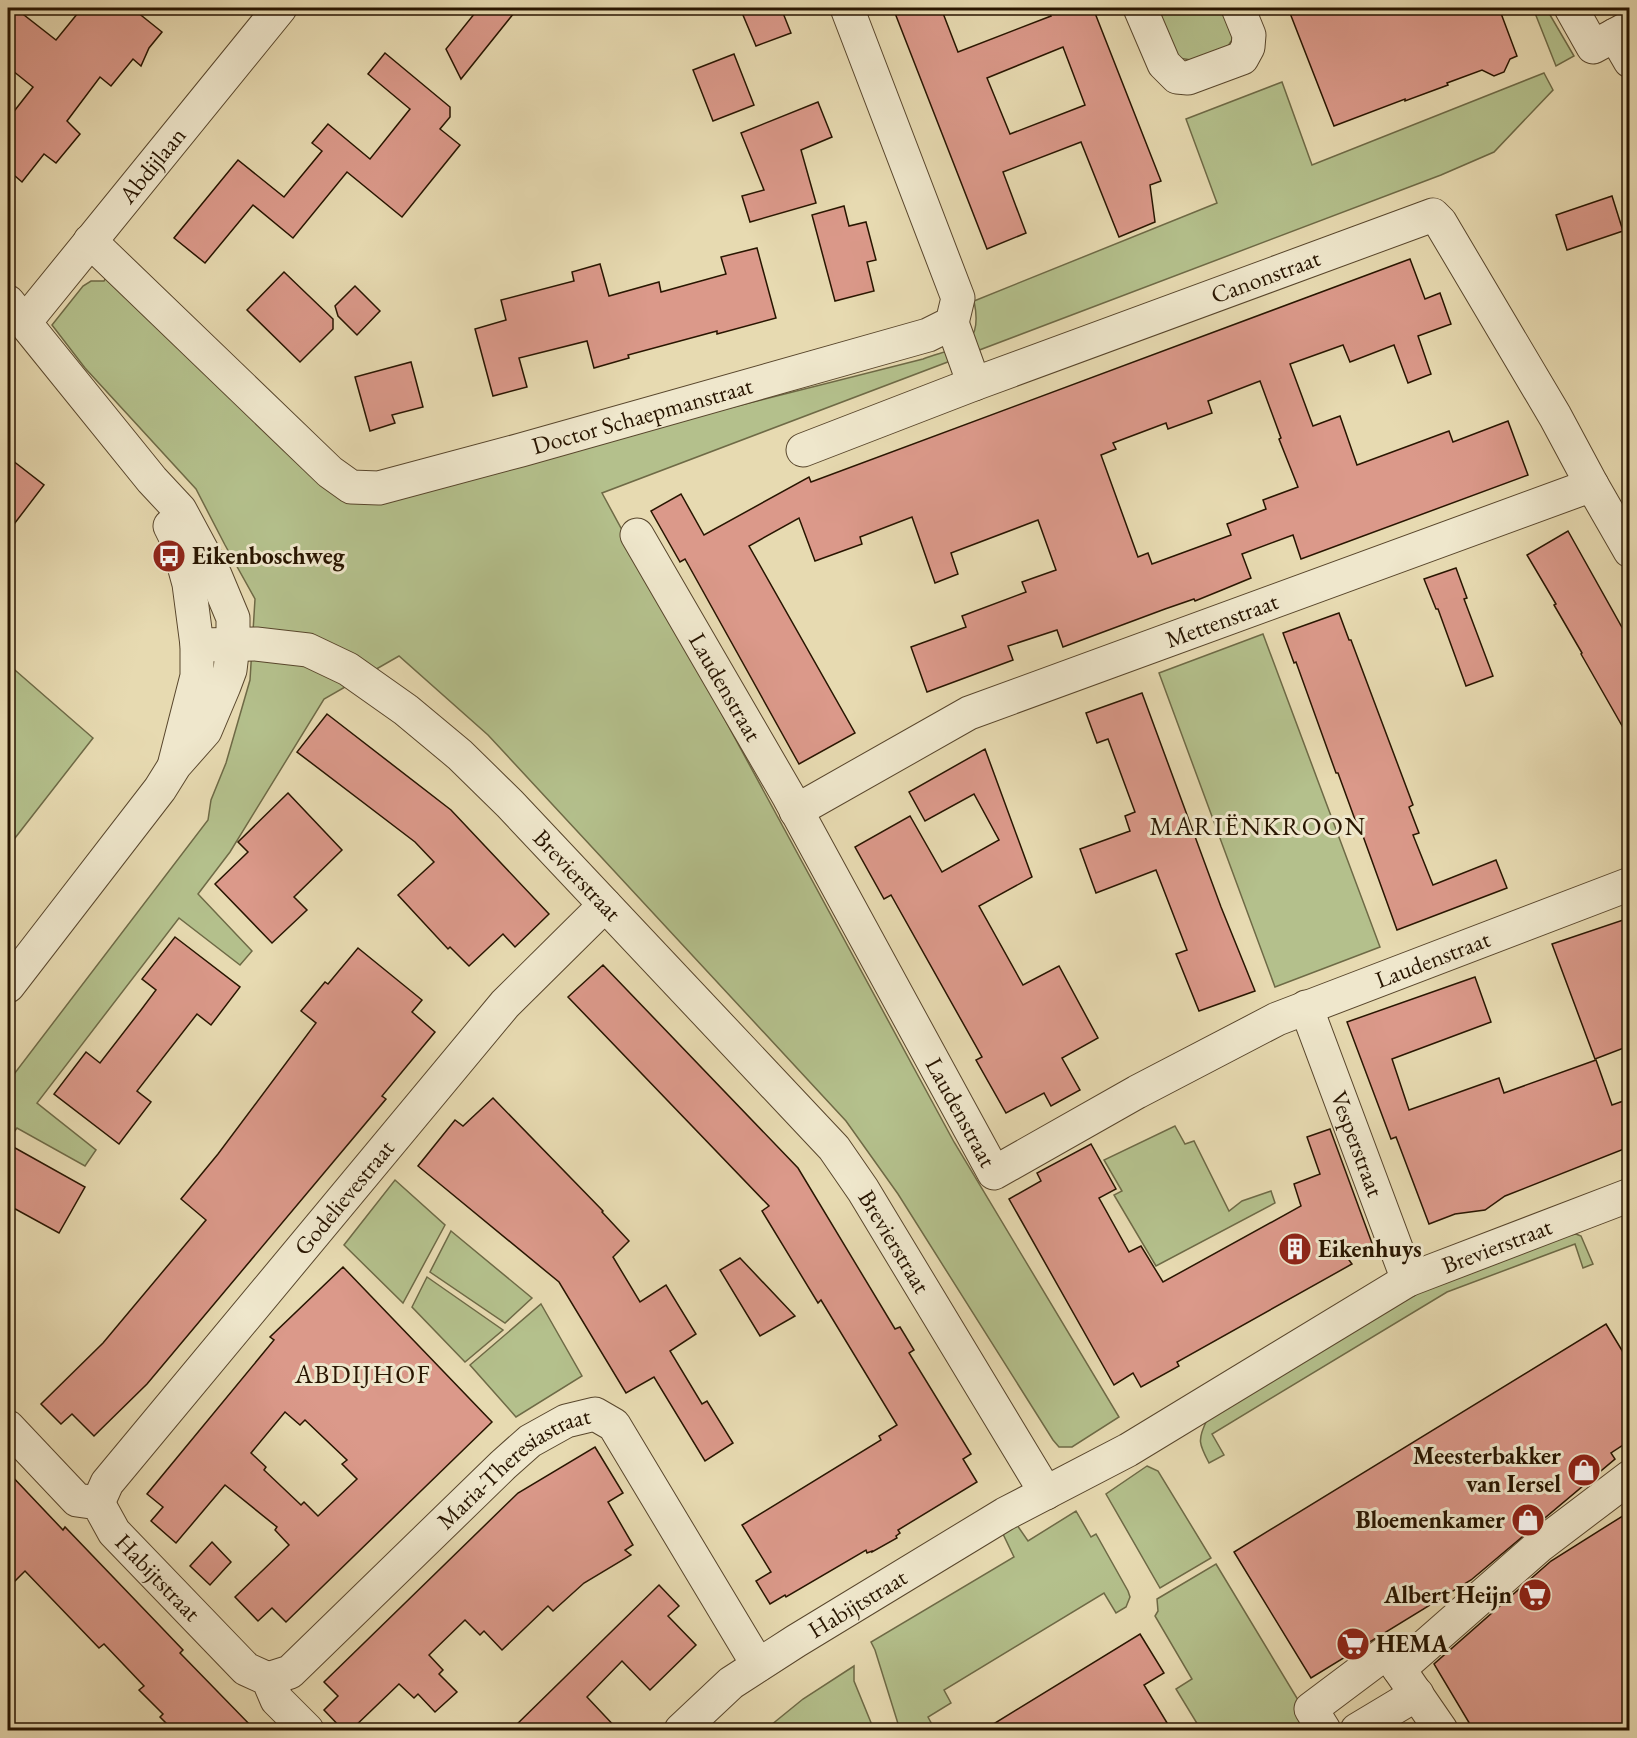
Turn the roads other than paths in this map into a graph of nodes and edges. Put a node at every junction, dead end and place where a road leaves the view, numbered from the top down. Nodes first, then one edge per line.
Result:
1 (280, 8) edge
2 (847, 8) edge
3 (1140, 8) edge
4 (1238, 8) edge
5 (1571, 8) edge
6 (1625, 41) edge
7 (90, 241) junction
8 (16, 312) edge
9 (952, 323) junction
10 (974, 384) junction
11 (803, 450) dead end
12 (152, 480) junction
13 (1592, 485) junction
14 (637, 536) dead end
15 (1629, 550) edge
16 (197, 645) junction
17 (233, 645) junction
18 (175, 765) junction
19 (796, 811) junction
20 (1629, 884) edge
21 (605, 905) junction
22 (8, 986) edge
23 (1306, 1007) junction
24 (1629, 1195) edge
25 (1408, 1280) junction
26 (8, 1427) edge
27 (1629, 1477) edge
28 (1046, 1493) junction
29 (98, 1503) junction
30 (758, 1665) junction
31 (268, 1679) junction
32 (1408, 1682) junction
33 (307, 1731) edge
34 (681, 1731) edge
35 (1324, 1731) edge
36 (1357, 1731) edge
37 (1441, 1731) edge

1 - 7 street, Abdijlaan
2 - 9 street
3 - 4 street
5 - 6 street
7 - 8 street, Abdijlaan
7 - 9 street, Doctor Schaepmanstraat
8 - 12 street
9 - 10 street
10 - 11 street, Canonstraat
10 - 13 street, Canonstraat
12 - 16 street
12 - 17 street
13 - 15 street
13 - 19 street, Mettenstraat
14 - 19 street, Laudenstraat
16 - 17 street, Brevierstraat
16 - 18 street
17 - 18 street
17 - 21 street, Brevierstraat
18 - 22 street
19 - 23 street, Laudenstraat
20 - 23 street, Laudenstraat
21 - 28 street, Brevierstraat
21 - 29 street, Godelievestraat
23 - 25 street, Vesperstraat
24 - 25 street, Brevierstraat
25 - 28 street, Brevierstraat
26 - 29 street
27 - 32 street
28 - 30 street, Habijtstraat
29 - 31 street, Habijtstraat
30 - 31 street, Maria-Theresiastraat
30 - 34 street, Habijtstraat
31 - 33 street
32 - 35 street
32 - 36 street
32 - 37 street

